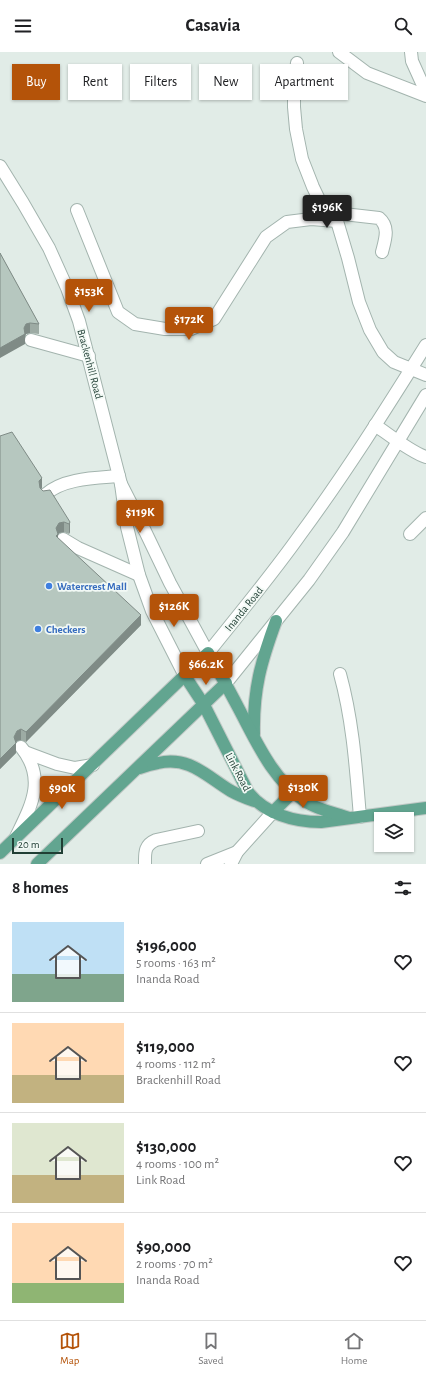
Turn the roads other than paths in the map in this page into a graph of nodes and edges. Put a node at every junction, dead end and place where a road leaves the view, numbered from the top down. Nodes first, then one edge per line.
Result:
1 (339, 52) edge
2 (411, 52) edge
3 (296, 63) dead end
4 (426, 92) edge
5 (426, 96) edge
6 (0, 166) edge
7 (77, 210) dead end
8 (325, 212) junction
9 (337, 221) junction
10 (382, 252) dead end
11 (34, 338) edge
12 (426, 345) edge
13 (89, 356) junction
14 (411, 368) junction
15 (426, 375) edge
16 (426, 395) edge
17 (375, 425) junction
18 (399, 441) junction
19 (426, 457) edge
20 (120, 480) junction
21 (46, 494) edge
22 (426, 518) edge
23 (410, 534) dead end
24 (63, 539) dead end
25 (139, 575) junction
26 (276, 620) junction
27 (208, 653) junction
28 (340, 674) dead end
29 (185, 676) junction
30 (226, 683) junction
31 (204, 705) junction
32 (254, 738) junction
33 (93, 765) junction
34 (138, 769) junction
35 (293, 792) junction
36 (255, 801) junction
37 (426, 808) edge
38 (273, 812) junction
39 (354, 818) junction
40 (198, 831) dead end
41 (16, 838) junction
42 (237, 852) junction
43 (0, 853) edge
44 (38, 864) edge
45 (146, 864) edge
46 (207, 864) edge
47 (231, 864) edge

1 - 5 street
2 - 4 street
3 - 8 street
6 - 13 street, Brackenhill Road
7 - 9 street
8 - 9 street
8 - 10 street
9 - 14 street
11 - 13 street
12 - 14 street, Inanda Road
13 - 20 street, Brackenhill Road
14 - 15 street
14 - 17 street, Inanda Road
16 - 18 street
17 - 18 street
17 - 27 street, Inanda Road
18 - 19 street
18 - 26 street
20 - 21 street
20 - 25 street, Brackenhill Road
20 - 27 street, Brackenhill Road
22 - 23 street
24 - 25 street
25 - 29 street, Brackenhill Road
26 - 30 street
26 - 32 main road
27 - 29 main road, Inanda Road
27 - 30 main road, Link Road
28 - 39 street
29 - 31 main road, Link Road
29 - 33 main road, Inanda Road
30 - 31 main road
30 - 32 main road, Link Road
31 - 34 main road
31 - 36 main road, Link Road
32 - 35 main road, Link Road
33 - 41 main road, Inanda Road
33 - 41 street
34 - 36 main road
34 - 44 main road
35 - 38 main road
35 - 39 main road, Link Road
36 - 38 main road, Link Road
37 - 39 main road, Link Road
38 - 39 main road, Link Road
38 - 42 street
40 - 45 street
41 - 43 main road, Inanda Road
42 - 46 street
42 - 47 street

